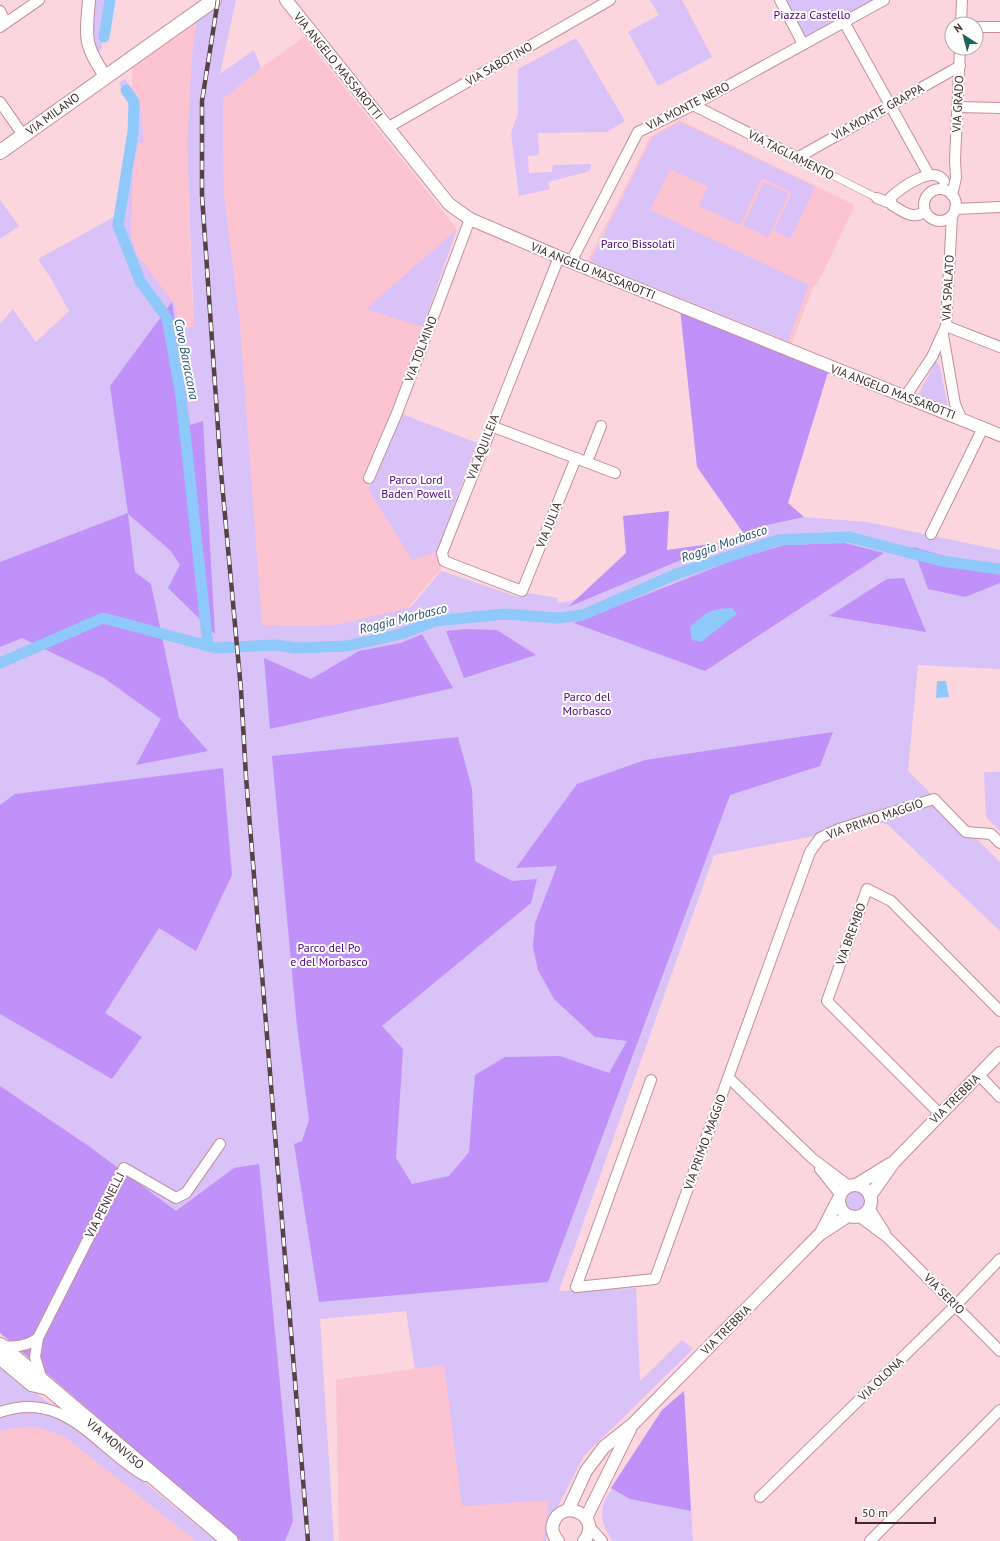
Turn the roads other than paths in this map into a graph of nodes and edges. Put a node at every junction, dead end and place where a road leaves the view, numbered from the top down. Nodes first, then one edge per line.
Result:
1 (39, 0) edge
2 (89, 0) edge
3 (214, 0) edge
4 (286, 0) edge
5 (610, 0) edge
6 (780, 0) edge
7 (884, 0) edge
8 (962, 0) edge
9 (0, 11) edge
10 (961, 16) edge
11 (844, 22) junction
12 (3, 25) edge
13 (984, 26) edge
14 (1000, 27) edge
15 (803, 44) junction
16 (960, 56) edge
17 (960, 66) junction
18 (105, 76) junction
19 (0, 102) edge
20 (693, 105) junction
21 (890, 106) junction
22 (958, 106) junction
23 (1000, 108) edge
24 (387, 128) junction
25 (23, 135) junction
26 (0, 152) edge
27 (797, 158) junction
28 (955, 160) junction
29 (820, 169) joint
30 (929, 175) junction
31 (942, 185) junction
32 (952, 195) junction
33 (877, 198) joint
34 (890, 202) junction
35 (1000, 207) edge
36 (925, 211) junction
37 (954, 212) junction
38 (470, 219) junction
39 (937, 221) junction
40 (951, 241) junction
41 (559, 257) junction
42 (571, 262) junction
43 (945, 330) junction
44 (1000, 347) edge
45 (905, 397) junction
46 (961, 418) junction
47 (491, 426) junction
48 (601, 426) dead end
49 (983, 428) junction
50 (1000, 435) edge
51 (576, 458) junction
52 (587, 462) junction
53 (615, 473) dead end
54 (368, 478) dead end
55 (931, 534) dead end
56 (522, 591) joint
57 (1000, 843) edge
58 (1000, 1011) edge
59 (1000, 1053) edge
60 (978, 1075) junction
61 (729, 1078) junction
62 (651, 1080) dead end
63 (1000, 1097) edge
64 (940, 1114) junction
65 (220, 1144) dead end
66 (813, 1159) junction
67 (894, 1162) junction
68 (852, 1185) junction
69 (870, 1196) junction
70 (839, 1197) junction
71 (870, 1208) junction
72 (848, 1216) junction
73 (860, 1217) junction
74 (819, 1235) junction
75 (888, 1238) junction
76 (1000, 1259) edge
77 (955, 1306) junction
78 (38, 1338) junction
79 (0, 1346) edge
80 (1000, 1351) edge
81 (0, 1360) edge
82 (49, 1387) junction
83 (1000, 1410) edge
84 (0, 1412) edge
85 (633, 1424) junction
86 (173, 1492) junction
87 (760, 1497) dead end
88 (568, 1510) junction
89 (587, 1522) junction
90 (230, 1541) edge
91 (558, 1541) edge
92 (584, 1541) edge
93 (602, 1541) edge
94 (870, 1541) edge

1 - 12 street
2 - 18 street
3 - 18 main road, VIA MILANO
4 - 24 street, VIA ANGELO MASSAROTTI
5 - 24 street, VIA SABOTINO
6 - 15 street
7 - 11 street
8 - 10 street
9 - 12 street
11 - 15 street
11 - 21 street
13 - 14 street
15 - 20 street, VIA MONTE NERO
16 - 17 street, VIA GRADO
17 - 21 street, VIA MONTE GRAPPA
17 - 22 street, VIA GRADO
18 - 25 main road, VIA MILANO
19 - 25 street
20 - 27 street, VIA TAGLIAMENTO
20 - 42 street, VIA MONTE NERO
21 - 27 street, VIA MONTE GRAPPA
21 - 30 street
22 - 23 street
22 - 28 street, VIA GRADO
24 - 38 street, VIA ANGELO MASSAROTTI
25 - 26 main road, VIA MILANO
27 - 29 street, VIA TAGLIAMENTO
28 - 31 street, VIA GRADO
28 - 32 street, VIA GRADO
29 - 33 street, VIA TAGLIAMENTO
30 - 31 street
30 - 34 street
31 - 32 street
31 - 36 street
32 - 37 street
33 - 34 street, VIA TAGLIAMENTO
34 - 36 street, VIA TAGLIAMENTO
35 - 37 street
36 - 39 street
37 - 39 street
37 - 40 street, VIA SPALATO
38 - 41 street, VIA ANGELO MASSAROTTI
38 - 54 street, VIA TOLMINO
39 - 40 street, VIA SPALATO
40 - 43 street, VIA SPALATO
41 - 42 street, VIA ANGELO MASSAROTTI
41 - 47 street, VIA AQUILEIA
42 - 45 street, VIA ANGELO MASSAROTTI
43 - 44 street
43 - 45 street, VIA SPALATO
43 - 46 street, VIA SPALATO
45 - 46 street, VIA ANGELO MASSAROTTI
46 - 49 street, VIA ANGELO MASSAROTTI
47 - 51 street
47 - 56 street, VIA AQUILEIA
48 - 52 street
49 - 50 street, VIA ANGELO MASSAROTTI
49 - 55 street
51 - 52 street
51 - 56 street, VIA JULIA
52 - 53 street
57 - 61 street, VIA PRIMO MAGGIO
58 - 64 street, VIA BREMBO
59 - 60 street, VIA TREBBIA
60 - 63 street
60 - 64 street, VIA TREBBIA
61 - 62 street, VIA PRIMO MAGGIO
61 - 66 street
64 - 67 street, VIA TREBBIA
65 - 78 street, VIA PENNELLI
66 - 68 street
66 - 70 street
67 - 68 street, VIA TREBBIA
67 - 69 street, VIA TREBBIA
68 - 69 street
68 - 70 street
69 - 71 street
70 - 72 street
70 - 74 street, VIA TREBBIA
71 - 73 street
71 - 75 street, VIA SERIO
72 - 73 street
72 - 74 street, VIA TREBBIA
73 - 75 street, VIA SERIO
74 - 85 street, VIA TREBBIA
75 - 77 street, VIA SERIO
76 - 77 street, VIA OLONA
77 - 80 street, VIA SERIO
77 - 87 street, VIA OLONA
78 - 79 street
78 - 82 street, VIA PENNELLI
79 - 82 main road, VIA MONVISO
81 - 82 street
82 - 86 main road, VIA MONVISO
83 - 94 street
84 - 86 street
85 - 88 street, VIA TREBBIA
85 - 89 street, VIA TREBBIA
86 - 90 main road, VIA MONVISO
88 - 89 street
88 - 91 street, VIA TREBBIA
89 - 92 street, VIA TREBBIA
89 - 93 street

